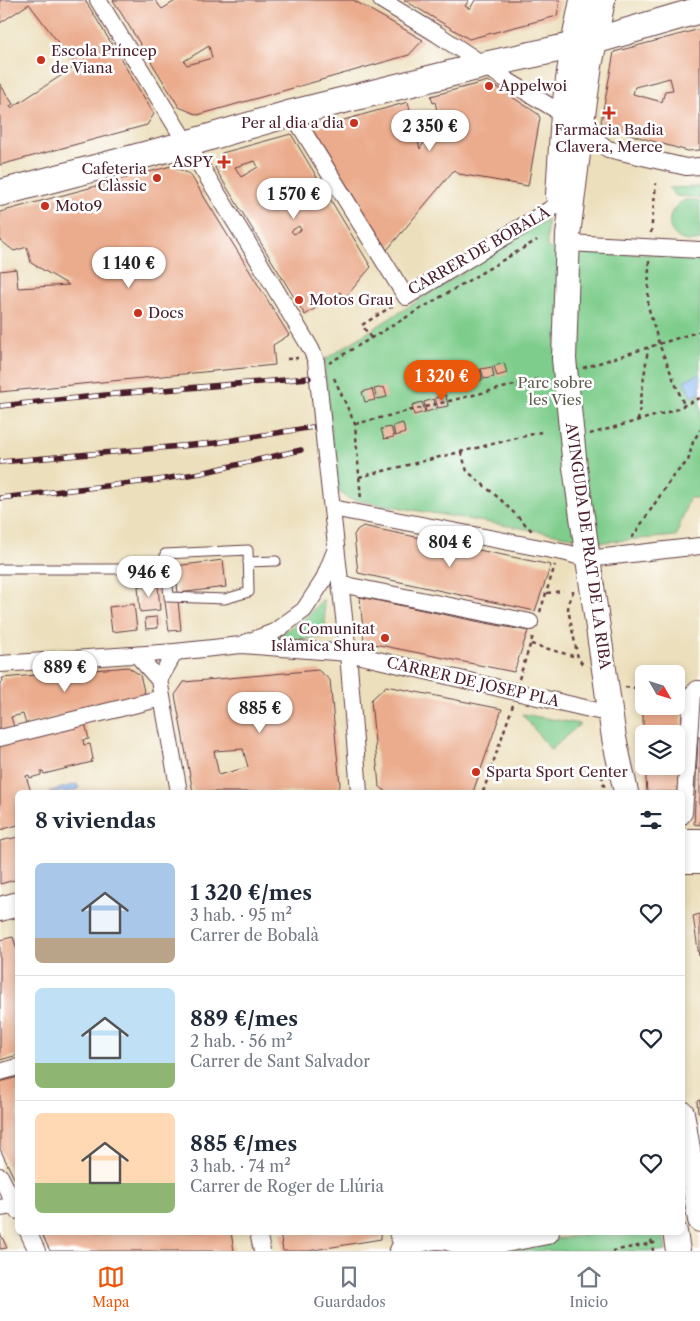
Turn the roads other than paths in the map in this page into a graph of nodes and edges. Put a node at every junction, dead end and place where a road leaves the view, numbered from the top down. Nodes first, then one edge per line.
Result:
1 (98, 0) edge
2 (381, 0) edge
3 (582, 0) edge
4 (603, 0) edge
5 (700, 10) edge
6 (584, 43) junction
7 (485, 65) junction
8 (292, 113) junction
9 (562, 114) junction
10 (581, 129) junction
11 (186, 144) junction
12 (700, 166) edge
13 (0, 193) edge
14 (557, 205) junction
15 (568, 243) junction
16 (700, 250) edge
17 (332, 508) junction
18 (700, 546) edge
19 (336, 549) junction
20 (581, 557) junction
21 (276, 561) dead end
22 (248, 562) junction
23 (0, 569) edge
24 (166, 569) junction
25 (340, 584) junction
26 (530, 622) dead end
27 (241, 645) junction
28 (175, 652) junction
29 (348, 653) junction
30 (137, 655) junction
31 (0, 664) edge
32 (159, 680) junction
33 (699, 689) edge
34 (162, 698) junction
35 (598, 711) junction
36 (0, 738) edge
37 (179, 790) edge
38 (359, 790) edge
39 (612, 790) edge
40 (626, 790) edge
41 (685, 798) edge
42 (685, 841) edge
43 (700, 841) edge
44 (685, 861) edge
45 (700, 861) edge
46 (15, 905) edge
47 (0, 909) edge
48 (15, 1068) edge
49 (0, 1072) edge
50 (685, 1135) edge
51 (0, 1176) edge
52 (12, 1207) edge
53 (695, 1209) edge
54 (29, 1235) edge
55 (259, 1235) edge
56 (425, 1235) edge
57 (533, 1235) edge
58 (401, 1244) edge
59 (469, 1249) edge
60 (37, 1251) edge
61 (262, 1251) edge

1 - 11 street
2 - 7 street
3 - 6 main road, AVINGUDA DE PRAT DE LA RIBA
4 - 6 main road, AVINGUDA DE PRAT DE LA RIBA
5 - 6 main road
6 - 7 main road
6 - 9 main road, AVINGUDA DE PRAT DE LA RIBA
6 - 10 main road, AVINGUDA DE PRAT DE LA RIBA
7 - 8 main road
7 - 9 street
8 - 11 main road
8 - 14 street, CARRER DE BOBALÀ
9 - 10 street
9 - 14 main road, AVINGUDA DE PRAT DE LA RIBA
10 - 12 street
10 - 15 main road, AVINGUDA DE PRAT DE LA RIBA
11 - 13 main road
11 - 17 street, bridge
14 - 20 main road, AVINGUDA DE PRAT DE LA RIBA
15 - 16 street
15 - 20 main road, AVINGUDA DE PRAT DE LA RIBA
17 - 19 street
17 - 20 street
18 - 20 street
19 - 25 street
19 - 27 street
20 - 35 main road, AVINGUDA DE PRAT DE LA RIBA
20 - 40 main road, AVINGUDA DE PRAT DE LA RIBA
21 - 22 lane
22 - 24 lane
22 - 24 lane
23 - 24 lane
25 - 26 street
25 - 29 street
27 - 28 street
27 - 29 street, CARRER DE JOSEP PLA
28 - 30 street
28 - 32 street
29 - 35 street, CARRER DE JOSEP PLA
29 - 38 street
30 - 31 street
30 - 32 street
32 - 34 street
33 - 41 street
34 - 36 street
34 - 37 street
35 - 39 main road, AVINGUDA DE PRAT DE LA RIBA
42 - 43 main road
44 - 45 main road
46 - 47 main road
48 - 49 street
50 - 53 main road
51 - 52 street
54 - 60 street
55 - 61 street
56 - 58 main road
56 - 59 main road
57 - 59 main road

